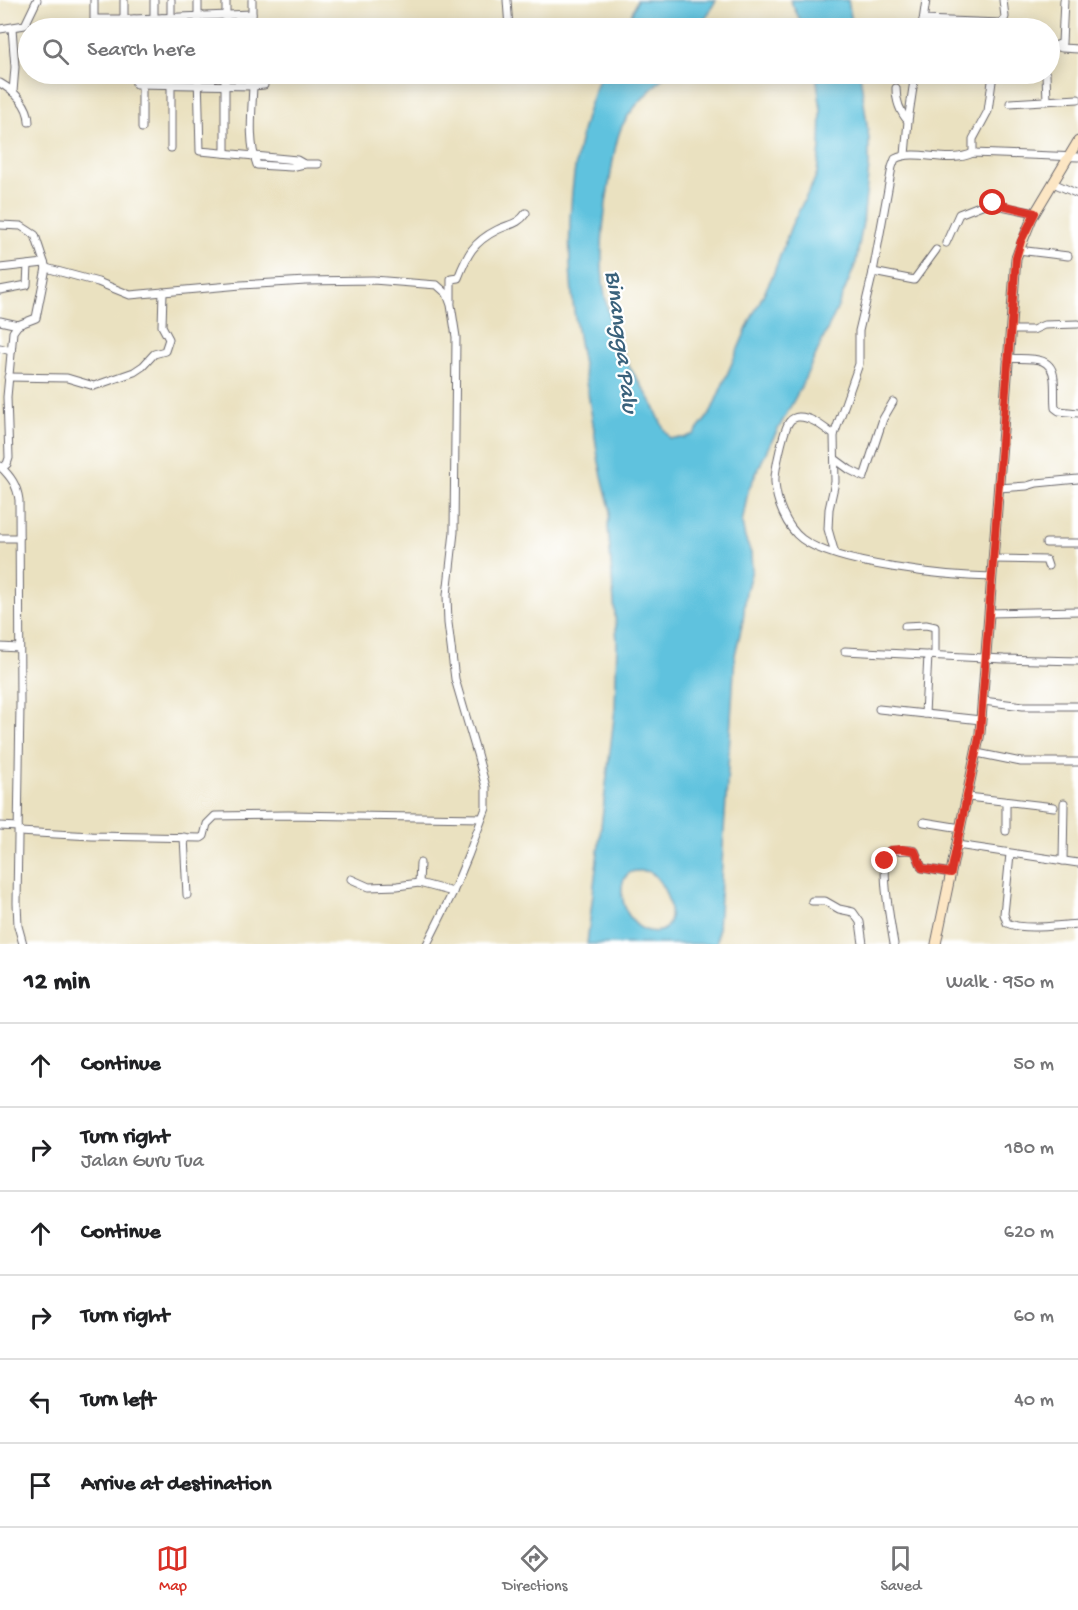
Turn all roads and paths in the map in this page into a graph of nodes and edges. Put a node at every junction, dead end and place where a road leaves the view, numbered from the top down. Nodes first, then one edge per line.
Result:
1 (37, 0) edge
2 (94, 0) edge
3 (124, 0) edge
4 (154, 0) edge
5 (171, 0) edge
6 (198, 0) edge
7 (226, 0) edge
8 (252, 0) edge
9 (507, 0) edge
10 (926, 0) edge
11 (1003, 0) edge
12 (1064, 0) edge
13 (252, 14) junction
14 (226, 15) junction
15 (198, 16) junction
16 (28, 18) edge
17 (94, 18) edge
18 (124, 18) edge
19 (154, 18) edge
20 (162, 18) edge
21 (171, 18) junction
22 (252, 18) edge
23 (508, 18) edge
24 (923, 18) edge
25 (1005, 18) edge
26 (18, 27) edge
27 (12, 28) junction
28 (0, 29) edge
29 (1060, 43) edge
30 (1060, 47) edge
31 (1078, 49) edge
32 (0, 83) edge
33 (136, 84) edge
34 (142, 84) junction
35 (162, 84) joint
36 (170, 84) junction
37 (264, 84) edge
38 (914, 84) edge
39 (992, 84) edge
40 (1046, 84) edge
41 (198, 85) junction
42 (225, 85) junction
43 (253, 86) junction
44 (896, 88) dead end
45 (13, 92) junction
46 (1078, 99) edge
47 (1047, 101) junction
48 (1010, 103) dead end
49 (908, 121) junction
50 (29, 122) dead end
51 (142, 128) dead end
52 (1078, 141) edge
53 (171, 148) dead end
54 (225, 153) junction
55 (973, 153) junction
56 (253, 155) junction
57 (904, 155) junction
58 (1074, 156) edge
59 (318, 164) dead end
60 (1053, 183) junction
61 (1078, 194) edge
62 (526, 213) dead end
63 (1035, 213) junction
64 (0, 225) edge
65 (946, 243) dead end
66 (936, 250) dead end
67 (1018, 250) junction
68 (1068, 256) dead end
69 (28, 265) junction
70 (45, 266) junction
71 (0, 268) edge
72 (873, 272) junction
73 (0, 290) edge
74 (163, 292) junction
75 (451, 305) junction
76 (0, 321) edge
77 (1078, 324) edge
78 (18, 325) junction
79 (1010, 330) junction
80 (0, 348) edge
81 (11, 351) junction
82 (1007, 358) junction
83 (8, 377) junction
84 (893, 402) dead end
85 (1078, 413) edge
86 (834, 435) junction
87 (835, 459) junction
88 (1, 467) edge
89 (1078, 479) edge
90 (998, 488) junction
91 (0, 538) edge
92 (19, 538) junction
93 (1046, 543) dead end
94 (1078, 543) edge
95 (835, 554) junction
96 (993, 559) junction
97 (1048, 566) dead end
98 (992, 577) junction
99 (1078, 611) edge
100 (989, 613) junction
101 (905, 626) dead end
102 (0, 647) edge
103 (19, 648) junction
104 (845, 651) dead end
105 (932, 655) junction
106 (985, 658) junction
107 (1078, 661) edge
108 (982, 701) junction
109 (1078, 706) edge
110 (879, 708) dead end
111 (925, 714) junction
112 (981, 720) junction
113 (977, 753) junction
114 (1078, 762) edge
115 (968, 797) junction
116 (1006, 803) junction
117 (1064, 803) dead end
118 (1054, 807) dead end
119 (482, 818) junction
120 (924, 822) dead end
121 (0, 826) edge
122 (961, 828) junction
123 (19, 830) junction
124 (1006, 831) dead end
125 (184, 837) junction
126 (957, 845) junction
127 (1010, 854) junction
128 (1063, 861) junction
129 (420, 863) dead end
130 (1078, 863) edge
131 (951, 873) junction
132 (351, 879) dead end
133 (419, 883) junction
134 (453, 892) junction
135 (187, 895) dead end
136 (812, 901) dead end
137 (1078, 924) edge
138 (23, 944) edge
139 (427, 944) edge
140 (863, 944) edge
141 (894, 944) edge
142 (936, 944) edge

1 - 16 street
2 - 17 street
3 - 18 street
4 - 19 street
5 - 21 street
6 - 15 street
7 - 14 street
8 - 13 street
9 - 23 street
10 - 24 street
11 - 25 street
12 - 29 street
13 - 14 street
13 - 22 street
14 - 15 street
15 - 21 street
20 - 21 street
26 - 27 street
27 - 28 street
27 - 45 street
30 - 31 street
32 - 45 street
33 - 34 street
34 - 35 street
34 - 51 street
35 - 36 street
36 - 41 street
36 - 53 street
37 - 43 street
38 - 49 street
39 - 55 street
40 - 47 street
41 - 42 street
41 - 54 street
42 - 43 street
42 - 54 street
43 - 56 street
44 - 49 street
45 - 50 street
46 - 47 street
47 - 48 street
49 - 57 street
52 - 58 main road
54 - 56 street
55 - 57 street
55 - 58 street
56 - 59 street
57 - 72 street
58 - 60 main road
60 - 61 street
60 - 63 main road
62 - 75 street
63 - 65 street
63 - 67 main road
64 - 70 street
66 - 72 street
67 - 68 street
67 - 79 main road
69 - 70 street
69 - 71 street
69 - 73 street
70 - 74 street
70 - 78 street
72 - 86 street
74 - 75 street
74 - 83 street
75 - 119 street
76 - 78 street
77 - 79 street
78 - 81 street
79 - 82 main road
80 - 81 street
81 - 83 street
82 - 85 street
82 - 90 main road
83 - 88 street
84 - 87 street
86 - 87 street
86 - 95 street
87 - 95 street
88 - 92 street
89 - 90 street
90 - 96 main road
91 - 92 street
92 - 103 street
93 - 94 street
95 - 98 street
96 - 97 street
96 - 98 main road
98 - 100 main road
99 - 100 street
100 - 106 main road
101 - 105 street
102 - 103 street
103 - 123 street
104 - 105 street
105 - 106 street
105 - 111 street
106 - 107 street
106 - 108 main road
108 - 109 street
108 - 112 main road
110 - 111 street
111 - 112 street
112 - 113 main road
113 - 114 street
113 - 115 main road
115 - 116 street
115 - 122 main road
116 - 118 street
116 - 124 street
117 - 128 street
119 - 125 street
119 - 134 street
120 - 122 street
121 - 123 street
122 - 126 main road
123 - 125 street
123 - 138 street
125 - 135 street
126 - 127 street
126 - 131 main road
127 - 128 street
127 - 137 street
128 - 130 street
129 - 133 street
131 - 141 street
131 - 142 main road
132 - 133 street
133 - 134 street
134 - 139 street
136 - 140 street

